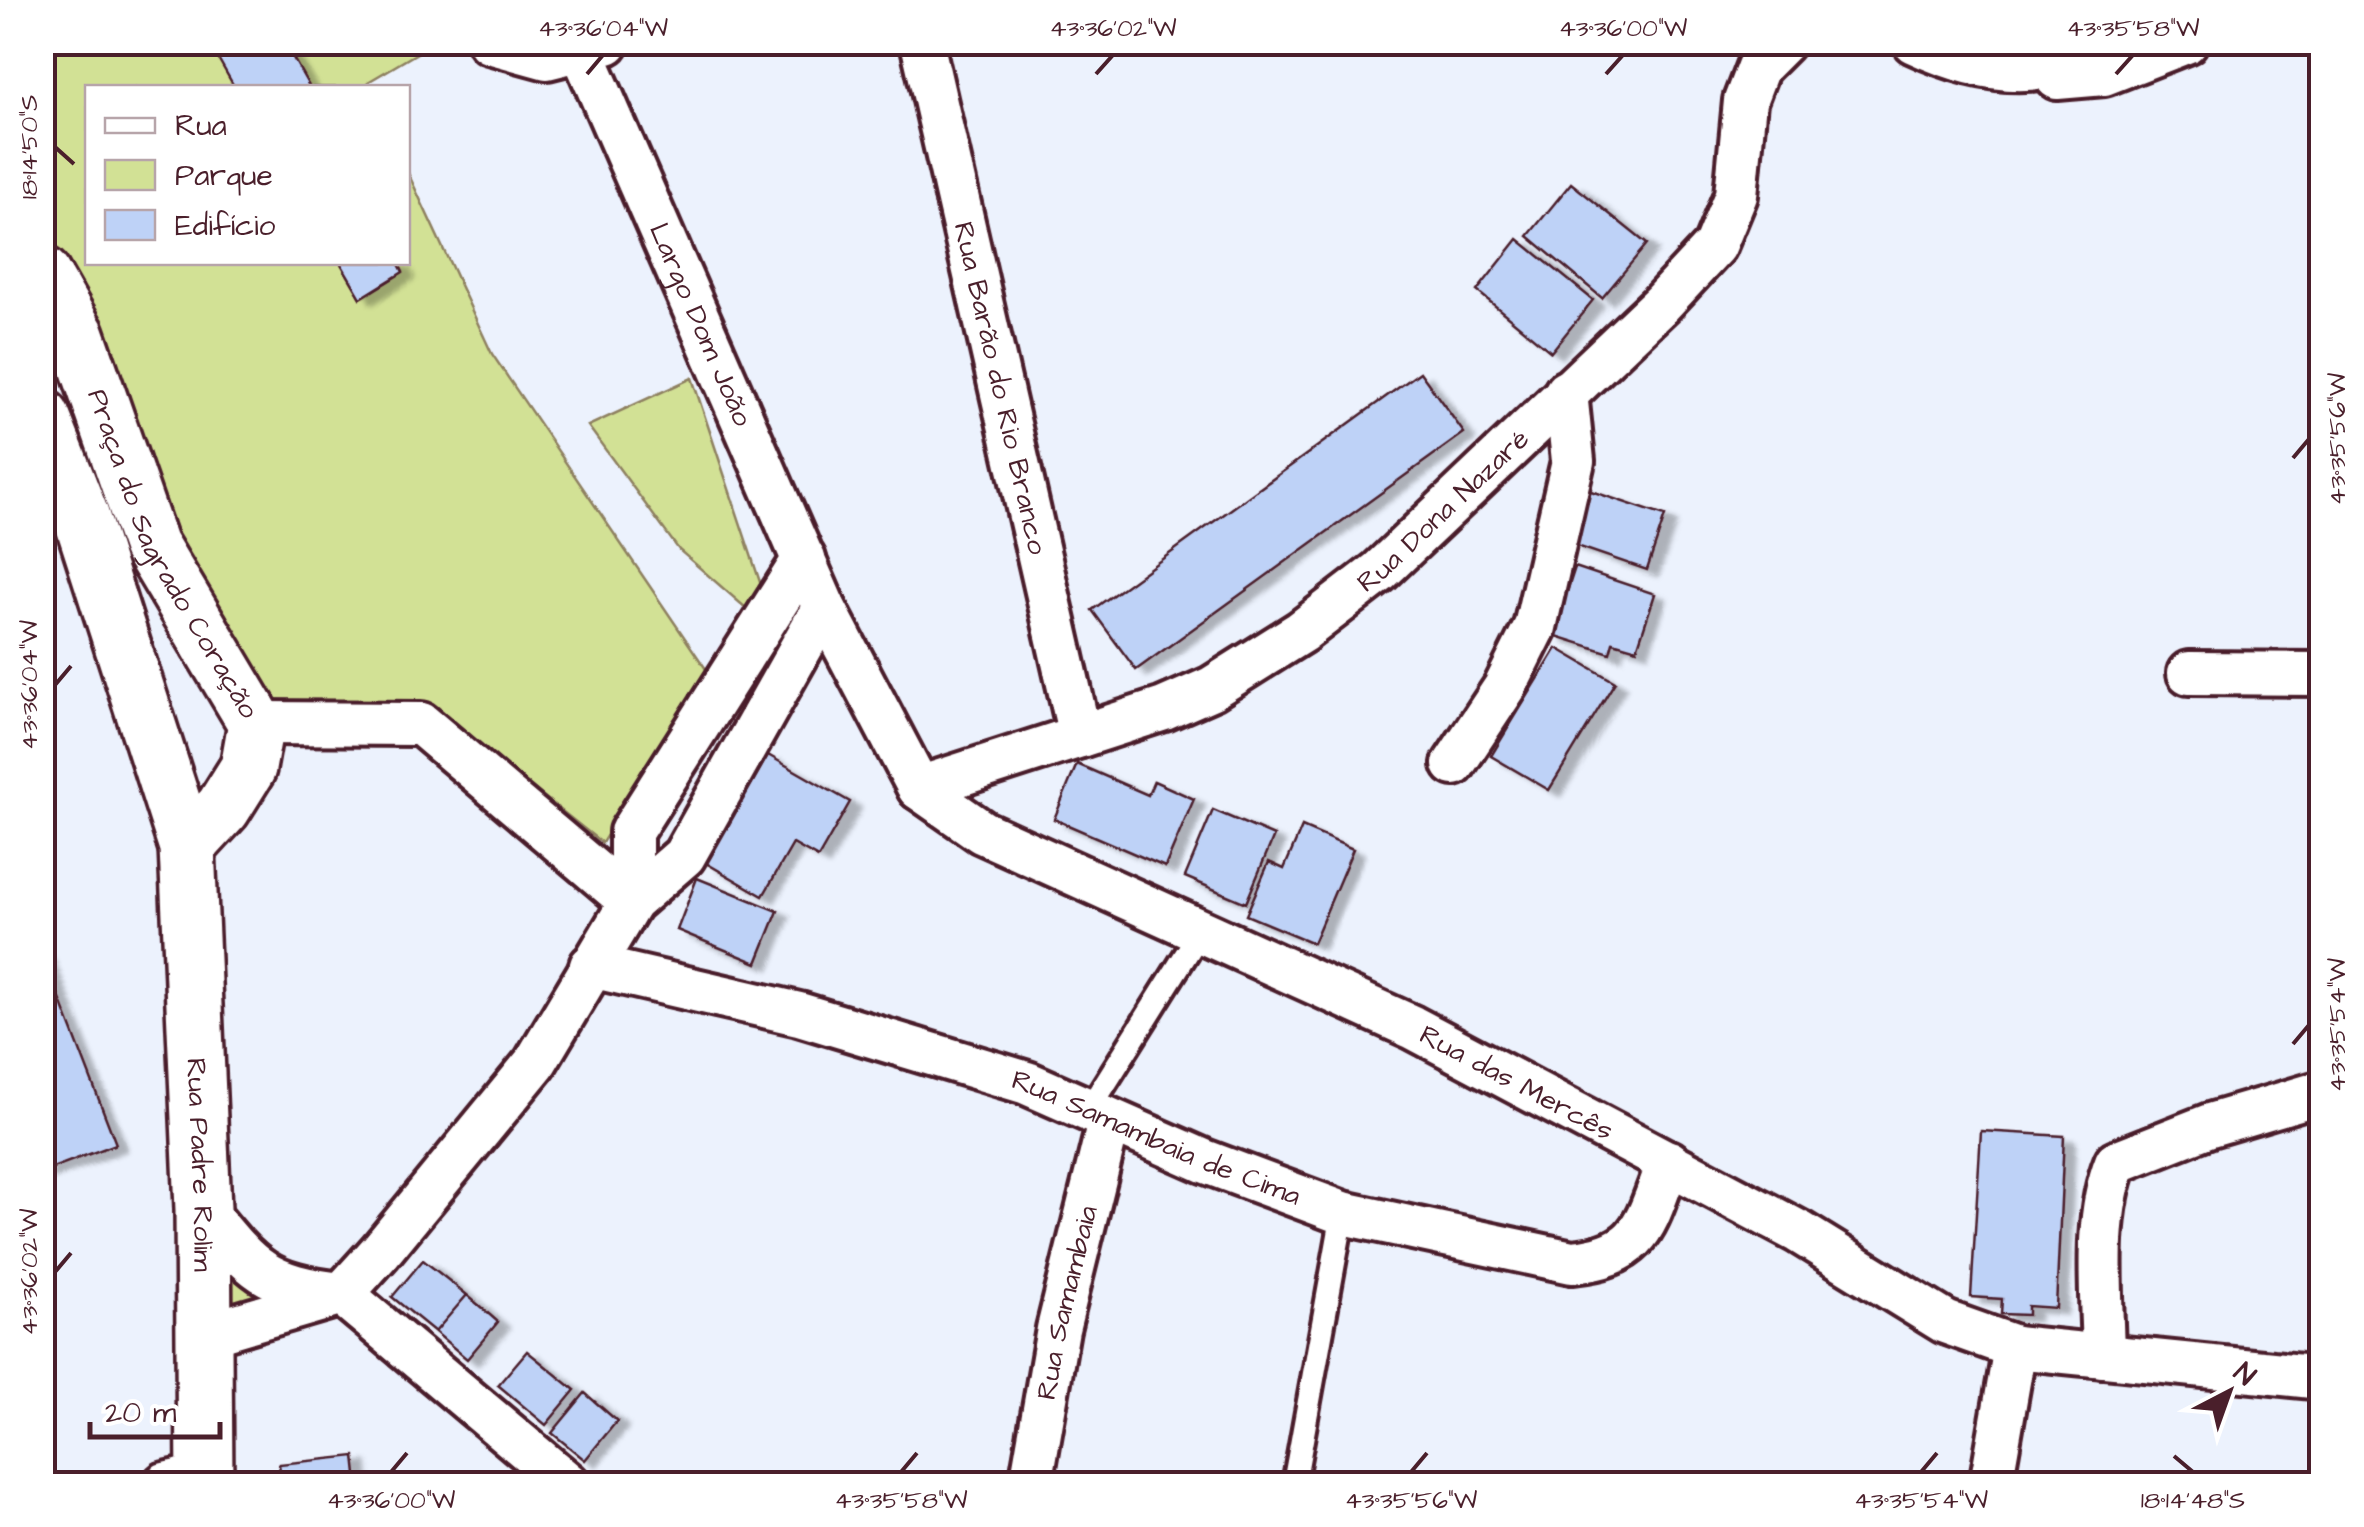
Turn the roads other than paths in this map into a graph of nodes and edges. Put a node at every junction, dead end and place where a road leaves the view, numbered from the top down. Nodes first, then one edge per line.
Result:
1 (922, 42) edge
2 (1783, 42) edge
3 (1914, 42) edge
4 (2100, 42) edge
5 (2186, 42) edge
6 (490, 43) edge
7 (589, 45) edge
8 (2012, 72) junction
9 (42, 274) edge
10 (1566, 392) junction
11 (42, 417) edge
12 (804, 559) junction
13 (824, 607) junction
14 (2189, 673) dead end
15 (2322, 674) edge
16 (249, 713) junction
17 (154, 736) junction
18 (1080, 736) junction
19 (1454, 764) dead end
20 (919, 788) junction
21 (187, 847) junction
22 (630, 902) junction
23 (1202, 929) junction
24 (592, 966) junction
25 (2322, 1092) edge
26 (1098, 1116) junction
27 (1669, 1162) junction
28 (203, 1209) junction
29 (1343, 1213) junction
30 (342, 1294) junction
31 (203, 1335) junction
32 (2015, 1347) junction
33 (2103, 1356) junction
34 (2322, 1378) edge
35 (191, 1481) edge
36 (568, 1484) edge
37 (1031, 1484) edge
38 (1294, 1484) edge
39 (1992, 1484) edge

1 - 18 street, Rua Barão do Rio Branco
2 - 10 street, Rua Dona Nazaré
3 - 8 street
4 - 8 street
5 - 8 street
6 - 7 street
7 - 12 street, Largo Dom João
9 - 16 street, Praça do Sagrado Coração
10 - 18 street, Rua Dona Nazaré
10 - 19 street
11 - 17 street
12 - 13 street, Largo Dom João
12 - 22 street
13 - 20 street, Rua das Mercês
13 - 22 street
14 - 15 street
16 - 17 street
16 - 21 street, Praça do Sagrado Coração
16 - 22 street
17 - 21 street
18 - 20 street, Rua Dona Nazaré
20 - 23 street, Rua das Mercês
21 - 28 street, Rua Padre Rolim
22 - 24 street
23 - 26 lane
23 - 27 street, Rua das Mercês
24 - 26 street, Rua Samambaia de Cima
24 - 30 street
25 - 33 street
26 - 29 street, Rua Samambaia de Cima
26 - 37 street, Rua Samambaia
27 - 29 street, Rua Samambaia de Cima
27 - 32 street, Rua das Mercês
28 - 30 street
28 - 31 street, Rua Padre Rolim
29 - 38 lane
30 - 31 street
30 - 36 street
31 - 35 street, Rua Padre Rolim
32 - 33 street, Rua das Mercês
32 - 39 street
33 - 34 street, Rua das Mercês

